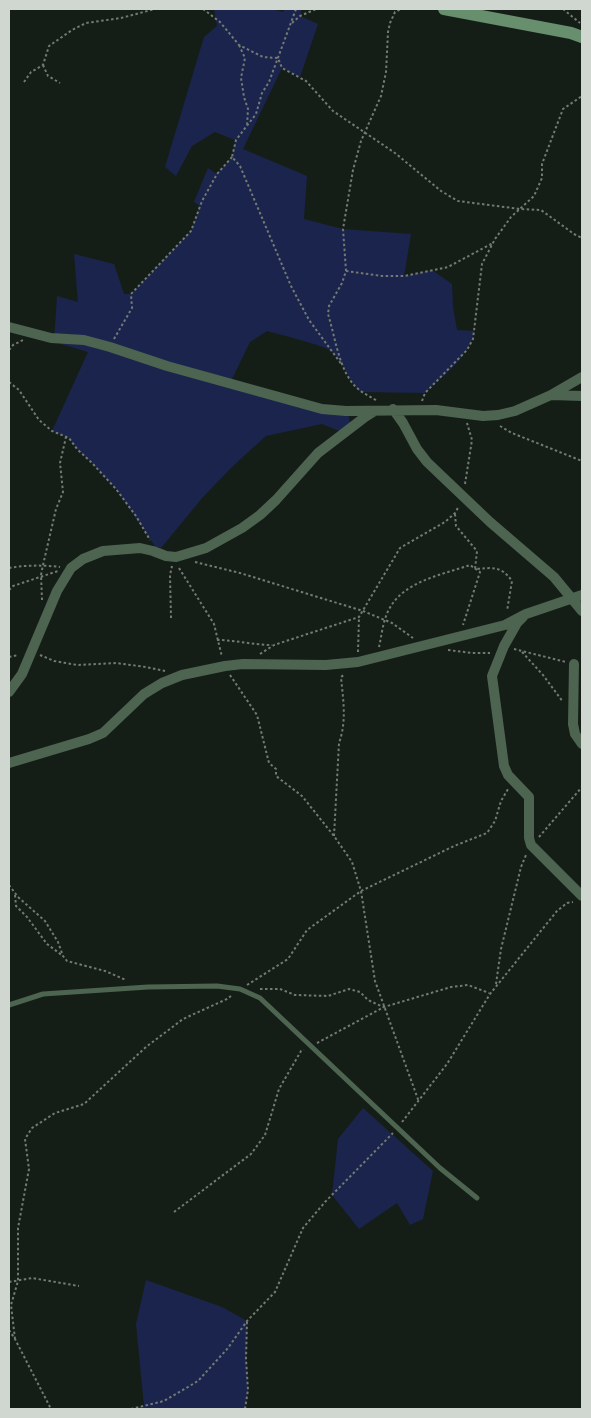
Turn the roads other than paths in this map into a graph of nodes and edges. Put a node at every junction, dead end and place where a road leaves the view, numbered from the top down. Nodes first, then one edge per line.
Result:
1 (444, 9) edge
2 (582, 36) edge
3 (9, 326) edge
4 (582, 377) edge
5 (551, 396) junction
6 (582, 396) edge
7 (376, 406) junction
8 (393, 409) junction
9 (582, 595) edge
10 (572, 598) junction
11 (582, 611) edge
12 (526, 614) junction
13 (574, 664) road end
14 (9, 692) edge
15 (582, 744) edge
16 (9, 763) edge
17 (578, 899) edge
18 (9, 1005) edge
19 (477, 1198) dead end

1 - 2 street
3 - 7 street
4 - 5 street
5 - 6 street
5 - 8 street
7 - 8 street
7 - 14 street
8 - 10 street
9 - 10 street
10 - 11 street
10 - 12 street
12 - 16 street
12 - 17 street
13 - 15 street
18 - 19 lane

